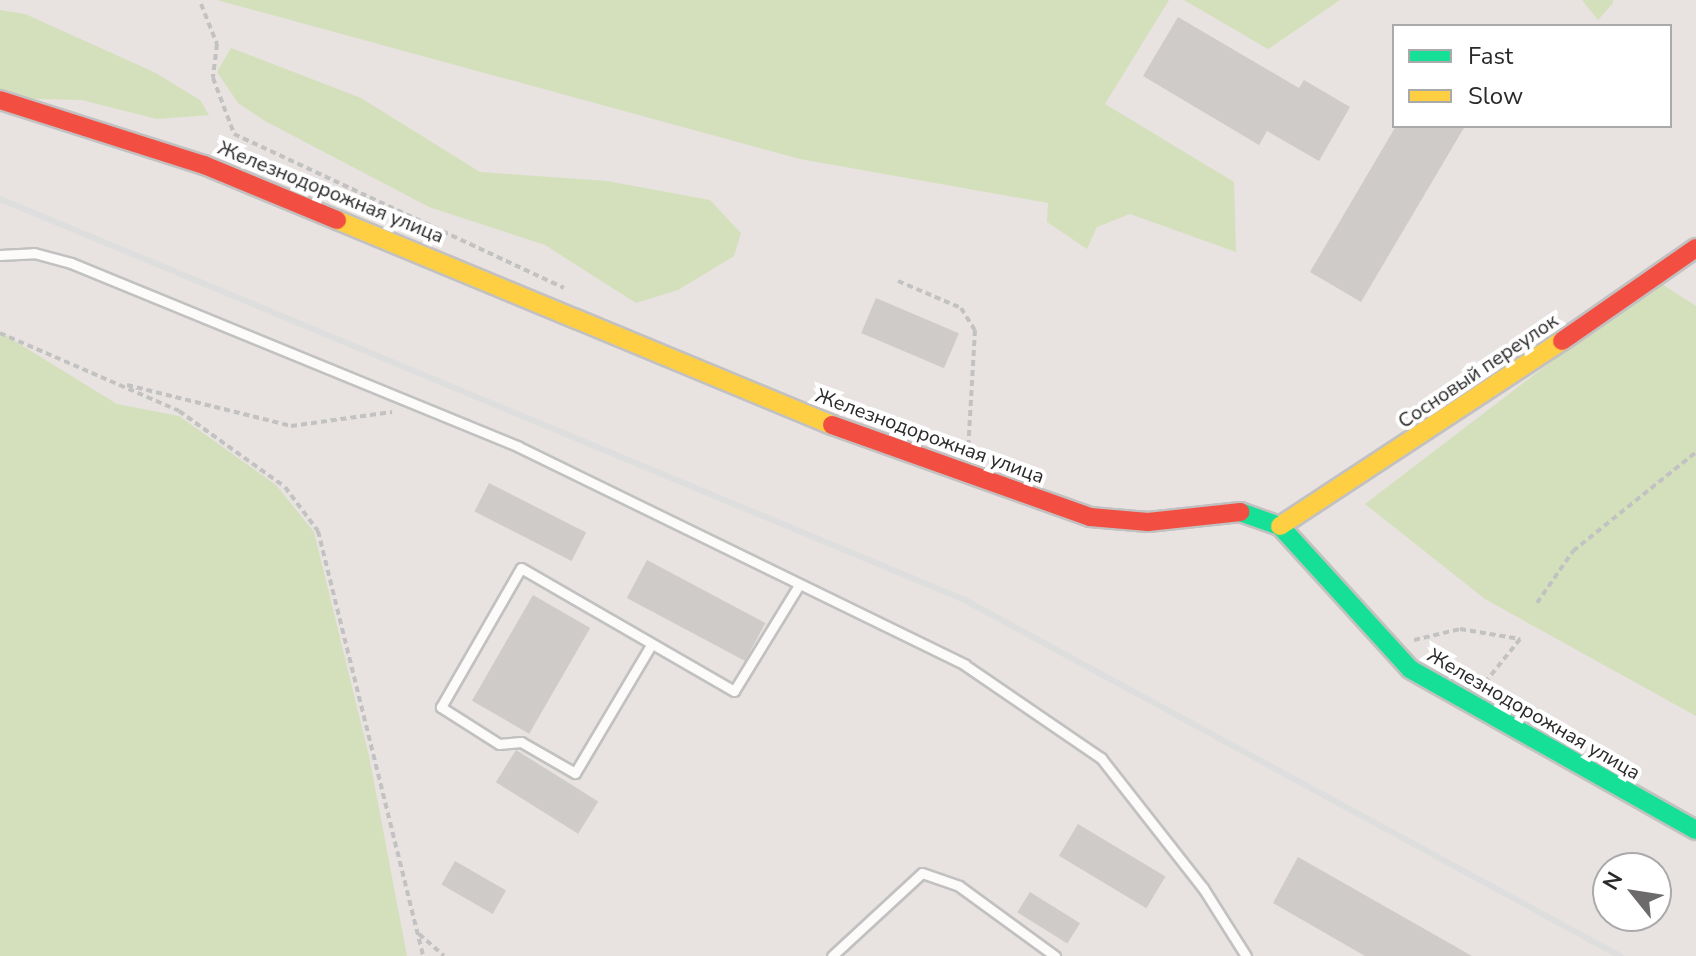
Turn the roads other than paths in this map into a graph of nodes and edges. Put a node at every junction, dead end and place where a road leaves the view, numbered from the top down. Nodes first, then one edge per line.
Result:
1 (0, 100) edge
2 (1696, 248) edge
3 (0, 255) edge
4 (1280, 526) junction
5 (799, 585) junction
6 (651, 645) junction
7 (1696, 830) edge
8 (832, 956) edge
9 (1055, 956) edge
10 (1246, 956) edge

1 - 4 street, Железнодорожная улица
2 - 4 street, Сосновый переулок
3 - 5 lane
4 - 7 street, Железнодорожная улица
5 - 6 lane
5 - 10 lane
6 - 6 lane
8 - 9 lane

